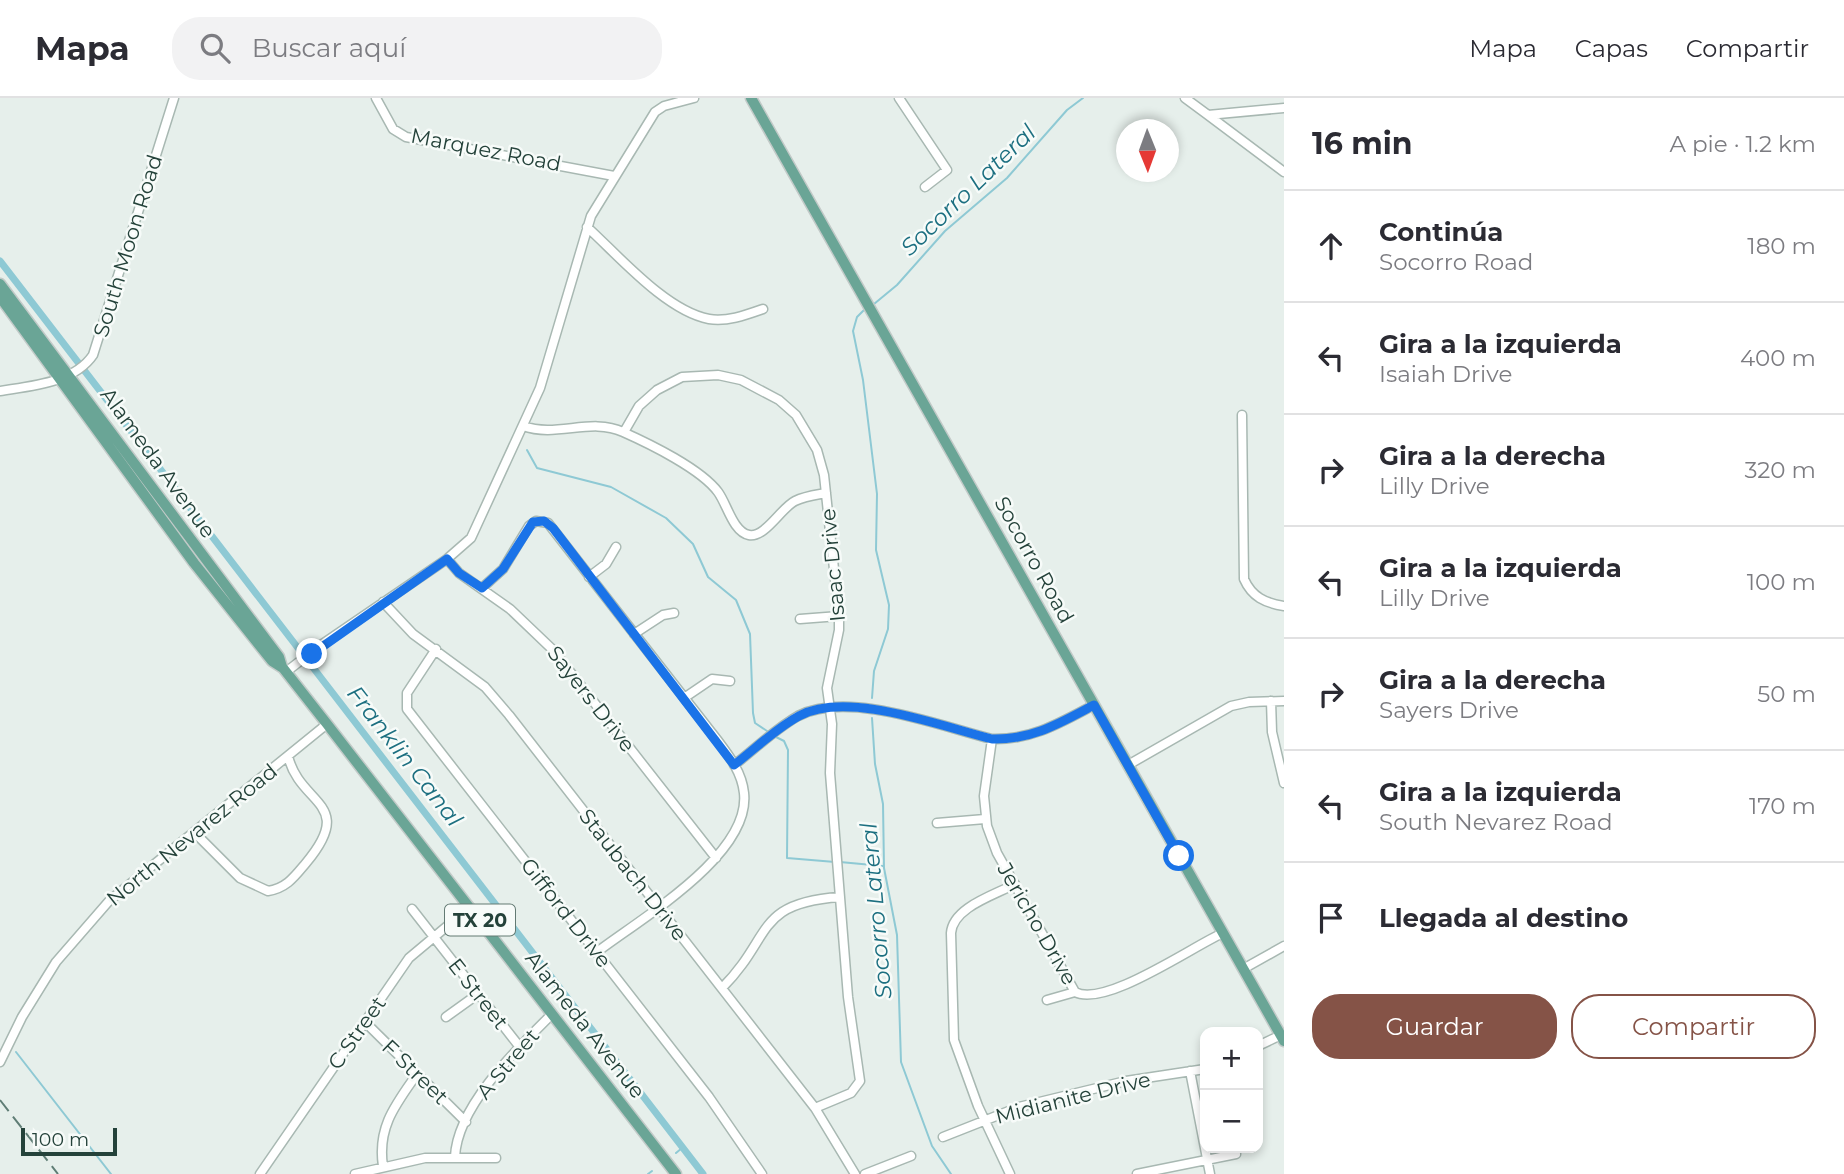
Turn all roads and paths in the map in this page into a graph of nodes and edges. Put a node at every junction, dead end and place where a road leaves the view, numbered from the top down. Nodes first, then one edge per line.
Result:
1 (174, 98) edge
2 (376, 98) edge
3 (694, 98) edge
4 (751, 98) edge
5 (899, 98) edge
6 (1185, 98) edge
7 (664, 102) edge
8 (1284, 107) edge
9 (1208, 115) junction
10 (1284, 172) edge
11 (614, 176) junction
12 (925, 187) dead end
13 (587, 227) junction
14 (0, 284) edge
15 (0, 297) edge
16 (762, 309) dead end
17 (69, 375) junction
18 (0, 391) edge
19 (1242, 415) dead end
20 (523, 426) junction
21 (624, 432) junction
22 (826, 493) junction
23 (616, 547) dead end
24 (447, 559) junction
25 (589, 577) junction
26 (482, 588) junction
27 (383, 602) junction
28 (1284, 606) edge
29 (674, 613) dead end
30 (839, 616) junction
31 (800, 619) dead end
32 (634, 634) junction
33 (436, 649) junction
34 (287, 669) junction
35 (730, 681) dead end
36 (684, 698) junction
37 (1271, 701) junction
38 (1284, 701) edge
39 (1094, 705) junction
40 (829, 707) junction
41 (327, 724) junction
42 (992, 739) junction
43 (288, 756) junction
44 (734, 765) junction
45 (1128, 765) junction
46 (1284, 782) edge
47 (985, 819) junction
48 (937, 823) dead end
49 (194, 832) junction
50 (716, 858) junction
51 (1015, 884) junction
52 (840, 897) junction
53 (657, 906) junction
54 (470, 907) junction
55 (412, 909) dead end
56 (1223, 933) junction
57 (433, 936) junction
58 (1284, 946) edge
59 (597, 952) junction
60 (1243, 969) junction
61 (722, 988) junction
62 (1075, 992) junction
63 (478, 994) junction
64 (1047, 1000) dead end
65 (552, 1014) junction
66 (446, 1017) dead end
67 (365, 1022) junction
68 (1282, 1038) edge
69 (1263, 1044) edge
70 (519, 1046) junction
71 (0, 1062) edge
72 (1200, 1070) edge
73 (1191, 1071) junction
74 (417, 1074) junction
75 (815, 1108) junction
76 (984, 1120) junction
77 (467, 1122) junction
78 (943, 1137) dead end
79 (1236, 1154) dead end
80 (911, 1156) dead end
81 (454, 1157) junction
82 (496, 1158) dead end
83 (1207, 1160) junction
84 (383, 1166) junction
85 (260, 1174) edge
86 (355, 1174) edge
87 (676, 1174) edge
88 (762, 1174) edge
89 (855, 1174) edge
90 (865, 1174) edge
91 (1010, 1174) edge
92 (1137, 1174) edge
93 (1210, 1174) edge

1 - 17 street, South Moon Road
2 - 11 street, Marquez Road
3 - 7 street
4 - 39 main road, Socorro Road
5 - 12 street
6 - 9 street
7 - 11 street
8 - 9 street
9 - 10 street
11 - 13 street
13 - 16 street
13 - 20 street
14 - 17 main road, Alameda Avenue / TX 20
15 - 17 main road, Alameda Avenue / TX 20
17 - 18 street
17 - 34 main road, Alameda Avenue / TX 20
19 - 28 street
20 - 21 street
20 - 24 street
21 - 22 street
21 - 22 street, Isaac Drive
22 - 30 street, Isaac Drive
23 - 25 street
24 - 26 street, Sayers Drive
24 - 27 street
25 - 26 street
25 - 32 street
26 - 50 street, Sayers Drive
27 - 33 street, Staubach Drive
27 - 34 street
29 - 32 street
30 - 31 street
30 - 40 street, Isaac Drive
32 - 36 street
33 - 53 street, Staubach Drive
33 - 59 street, Gifford Drive
34 - 41 main road, Alameda Avenue / TX 20
35 - 36 street
36 - 44 street
37 - 38 street
37 - 45 street
37 - 46 street
39 - 42 street
39 - 45 main road, Socorro Road
40 - 42 street
40 - 44 street
40 - 52 street, Isaac Drive
41 - 43 street, North Nevarez Road
41 - 54 main road, Alameda Avenue / TX 20
42 - 47 street, Jericho Drive
43 - 49 street, North Nevarez Road
43 - 49 street
44 - 50 street
45 - 56 main road, Socorro Road
47 - 48 street
47 - 51 street, Jericho Drive
49 - 71 street, North Nevarez Road
50 - 53 street
51 - 62 street, Jericho Drive
51 - 76 street
52 - 61 street
52 - 75 street, Isaac Drive
53 - 59 street
53 - 61 street, Staubach Drive
54 - 57 street, C Street
54 - 65 main road, Alameda Avenue / TX 20
55 - 57 street, E Street
56 - 60 main road, Socorro Road
56 - 62 street, Jericho Drive
57 - 63 street, E Street
57 - 67 street, C Street
58 - 60 street
59 - 88 street, Gifford Drive
60 - 68 main road, Socorro Road
61 - 75 street, Staubach Drive
62 - 64 street
63 - 66 street
63 - 70 street, E Street
65 - 70 street, A Street
65 - 87 main road, Alameda Avenue / TX 20
67 - 74 street, F Street
67 - 85 street, C Street
68 - 69 street
70 - 77 street, A Street
72 - 73 street, Midianite Drive
73 - 76 street, Midianite Drive
73 - 83 street
74 - 77 street, F Street
74 - 84 street
75 - 89 street, Staubach Drive
76 - 78 street, Midianite Drive
76 - 91 street
77 - 81 street, A Street
79 - 83 street
80 - 90 street
81 - 82 street
81 - 84 street
83 - 92 street
83 - 93 street
84 - 86 street

